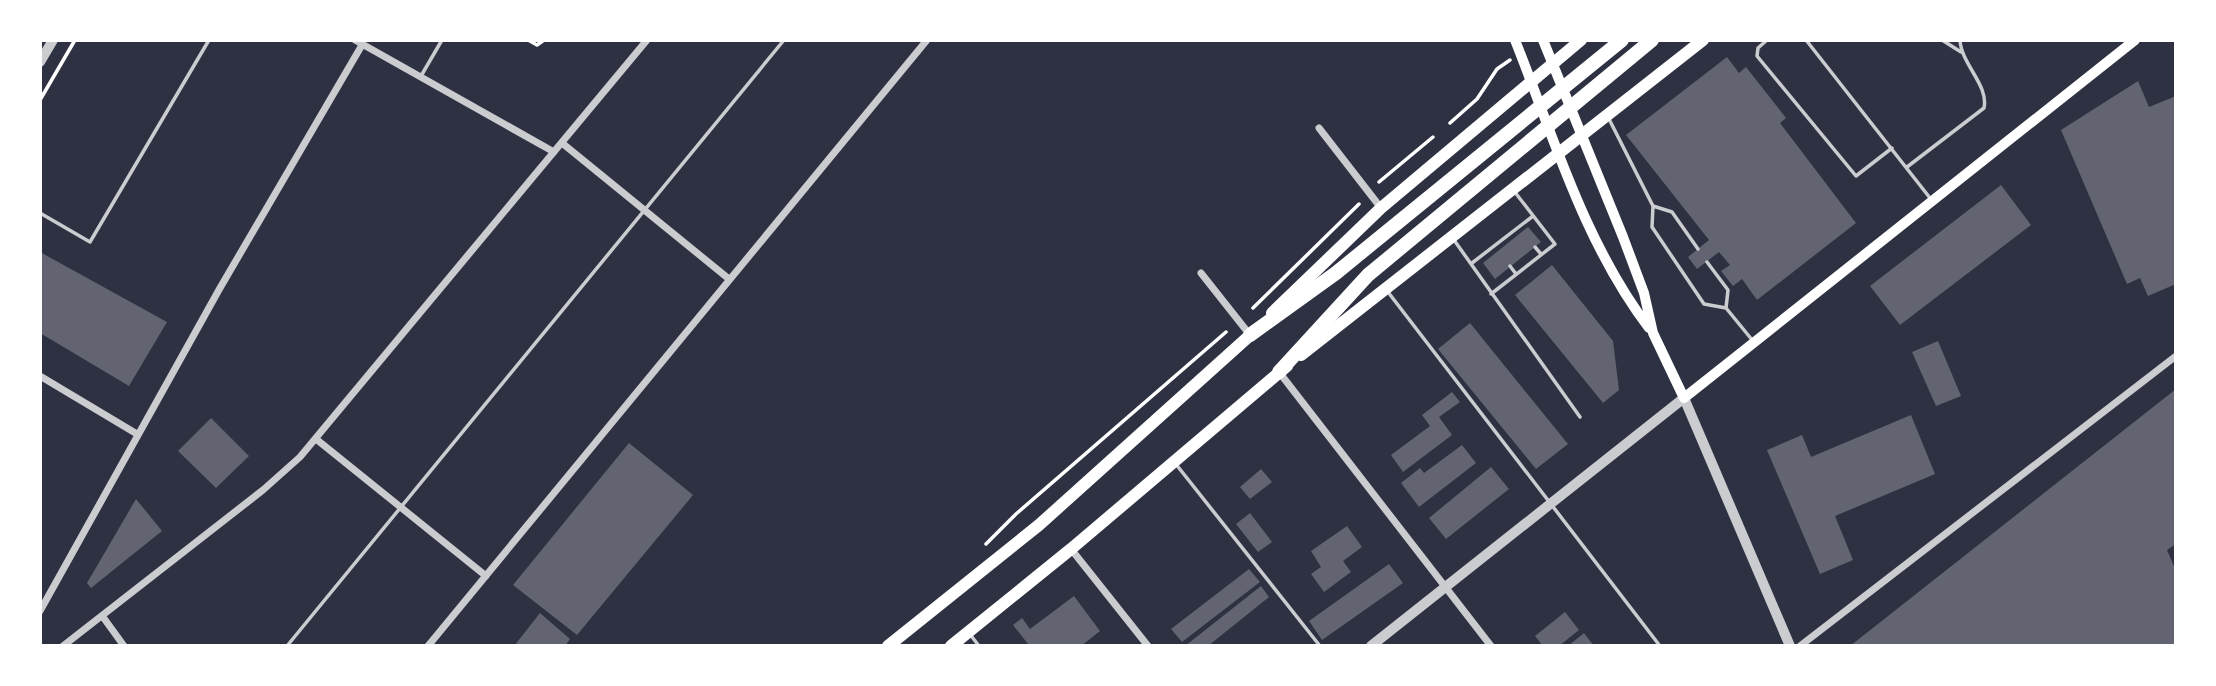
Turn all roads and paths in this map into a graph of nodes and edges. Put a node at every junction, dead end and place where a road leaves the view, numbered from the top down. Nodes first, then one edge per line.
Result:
1 (53, 40) edge
2 (75, 40) edge
3 (209, 40) edge
4 (442, 40) edge
5 (528, 40) edge
6 (544, 40) edge
7 (647, 40) edge
8 (784, 40) edge
9 (927, 40) edge
10 (1515, 40) edge
11 (1543, 40) edge
12 (1581, 40) edge
13 (1622, 40) edge
14 (1652, 40) edge
15 (1703, 40) edge
16 (1767, 40) edge
17 (1806, 40) edge
18 (1942, 40) edge
19 (1960, 40) edge
20 (2135, 40) edge
21 (359, 42) edge
22 (1961, 52) junction
23 (1519, 53) dead end
24 (40, 62) edge
25 (421, 76) junction
26 (40, 100) edge
27 (1608, 116) junction
28 (1450, 123) dead end
29 (1319, 128) dead end
30 (1433, 137) dead end
31 (562, 143) junction
32 (1892, 148) junction
33 (554, 152) junction
34 (1907, 167) junction
35 (1379, 182) dead end
36 (1514, 191) junction
37 (1934, 202) junction
38 (1359, 204) dead end
39 (1653, 206) junction
40 (1381, 208) junction
41 (643, 209) junction
42 (40, 213) edge
43 (1533, 216) junction
44 (1520, 226) junction
45 (1523, 231) dead end
46 (1453, 239) junction
47 (1495, 245) junction
48 (1535, 247) dead end
49 (1698, 249) dead end
50 (1499, 250) dead end
51 (1541, 254) junction
52 (1707, 262) dead end
53 (1472, 263) junction
54 (1510, 267) dead end
55 (1201, 273) dead end
56 (1516, 274) junction
57 (729, 279) junction
58 (1386, 289) junction
59 (1491, 294) junction
60 (1253, 307) dead end
61 (1726, 308) junction
62 (1226, 332) dead end
63 (1653, 333) junction
64 (1250, 335) junction
65 (1754, 343) junction
66 (2176, 356) edge
67 (1279, 372) junction
68 (40, 376) edge
69 (1684, 398) junction
70 (1580, 417) dead end
71 (137, 434) junction
72 (316, 439) junction
73 (1174, 461) junction
74 (1550, 504) junction
75 (400, 506) junction
76 (986, 544) dead end
77 (1071, 549) junction
78 (486, 576) junction
79 (1447, 587) junction
80 (40, 611) edge
81 (103, 617) junction
82 (968, 632) junction
83 (62, 646) edge
84 (124, 646) edge
85 (287, 646) edge
86 (428, 646) edge
87 (888, 646) edge
88 (950, 646) edge
89 (979, 646) edge
90 (1148, 646) edge
91 (1320, 646) edge
92 (1371, 646) edge
93 (1491, 646) edge
94 (1660, 646) edge
95 (1790, 646) edge
96 (1800, 646) edge

1 - 24 street
2 - 26 path
3 - 42 lane
4 - 25 lane
5 - 6 path
7 - 31 street
8 - 41 lane
9 - 57 street
10 - 63 main road
11 - 63 main road
12 - 40 main road
13 - 64 highway
14 - 67 highway
15 - 27 main road
16 - 32 lane
17 - 32 lane
18 - 22 lane
19 - 22 lane
20 - 37 main road
21 - 25 street
21 - 71 street
22 - 34 lane
23 - 28 path
25 - 33 street
27 - 36 main road
27 - 39 lane
29 - 40 street
30 - 35 path
31 - 33 street
31 - 41 street
32 - 34 lane
33 - 72 street
34 - 37 lane
36 - 43 lane
36 - 46 main road
37 - 65 main road
38 - 60 path
39 - 49 lane
39 - 61 lane
40 - 64 main road
41 - 57 street
41 - 75 lane
43 - 44 lane
43 - 51 lane
44 - 45 lane
44 - 47 lane
46 - 53 lane
46 - 58 main road
47 - 50 lane
47 - 53 lane
48 - 51 lane
51 - 56 lane
52 - 61 lane
53 - 59 lane
54 - 56 lane
55 - 64 street
56 - 59 lane
57 - 78 street
58 - 67 main road
58 - 74 lane
59 - 70 lane
61 - 65 lane
62 - 76 path
63 - 69 main road
64 - 87 main road
65 - 69 main road
66 - 96 street
67 - 73 main road
67 - 79 street
68 - 71 street
69 - 74 street
69 - 95 street
71 - 80 street
72 - 75 street
72 - 81 street
73 - 77 main road
73 - 91 lane
74 - 79 street
74 - 94 lane
75 - 78 street
75 - 85 lane
77 - 82 main road
77 - 90 street
78 - 86 street
79 - 92 street
79 - 93 street
81 - 83 street
81 - 84 street
82 - 88 main road
82 - 89 lane

